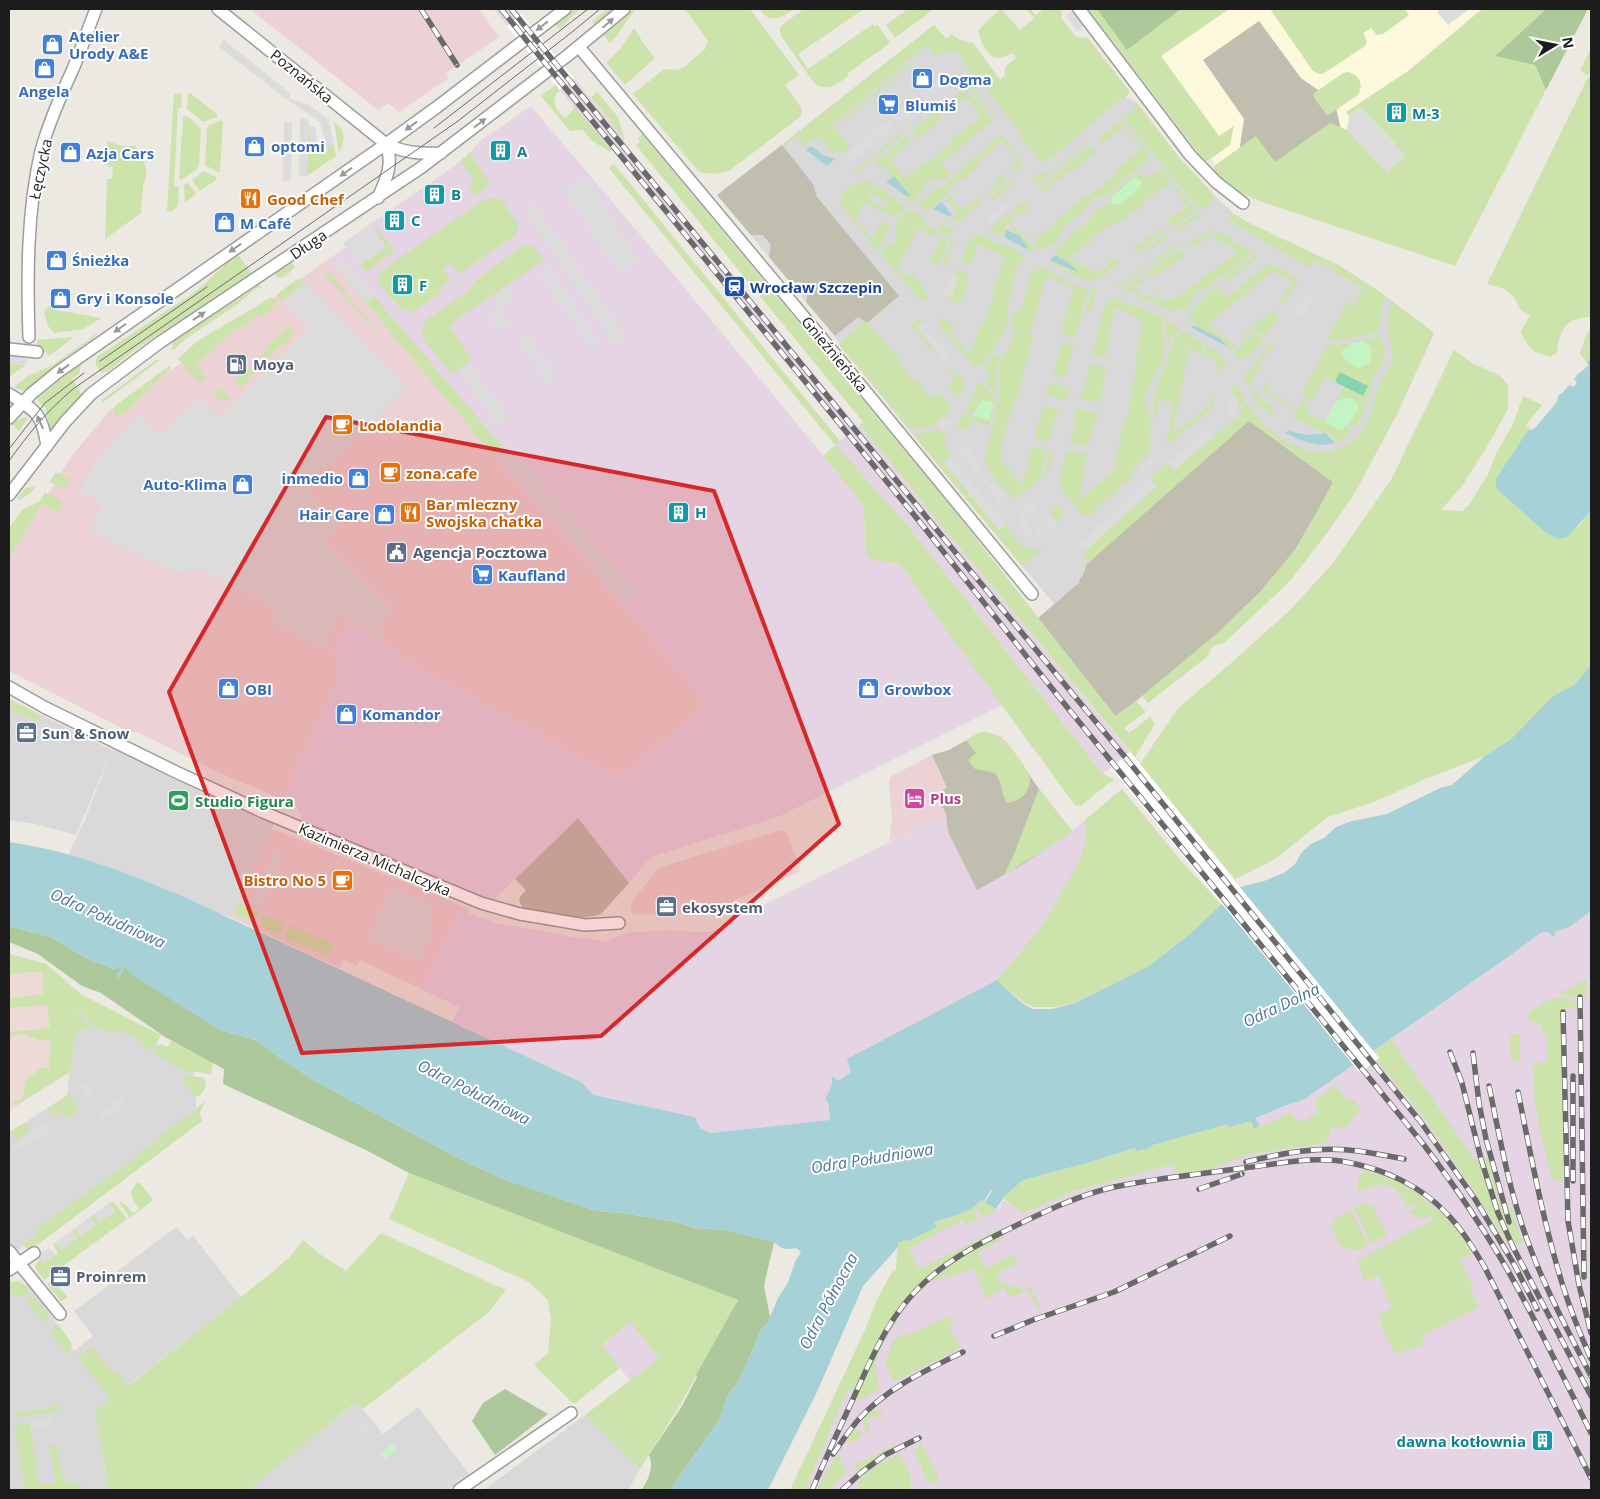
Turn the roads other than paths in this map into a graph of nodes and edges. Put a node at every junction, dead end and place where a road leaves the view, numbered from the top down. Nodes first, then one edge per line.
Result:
1 (96, 9) edge
2 (218, 9) edge
3 (565, 9) edge
4 (624, 9) edge
5 (1079, 9) edge
6 (579, 47) junction
7 (386, 144) junction
8 (441, 153) junction
9 (378, 198) junction
10 (1243, 203) dead end
11 (29, 337) dead end
12 (9, 349) edge
13 (37, 352) dead end
14 (9, 394) edge
15 (23, 403) junction
16 (9, 418) edge
17 (47, 446) junction
18 (9, 495) edge
19 (1032, 594) dead end
20 (9, 687) edge
21 (619, 923) dead end
22 (9, 1251) edge
23 (34, 1253) dead end
24 (14, 1267) edge
25 (60, 1314) dead end
26 (571, 1413) dead end
27 (459, 1490) edge

1 - 11 street, Łęczycka
2 - 7 street, Poznańska
3 -> 7 street
6 -> 4 street, Długa
5 - 10 street
8 -> 6 street, Długa
6 - 19 street, Gnieźnieńska
7 - 8 street, Poznańska
7 - 9 street
7 -> 15 street
8 - 9 street, Długa
17 -> 9 street, Długa
12 - 13 street
14 - 15 street
15 - 16 street
17 -> 15 street
17 - 18 street, Długa
20 - 21 street, Kazimierza Michalczyka
22 - 24 street
23 - 24 street
24 - 25 street
26 - 27 street

